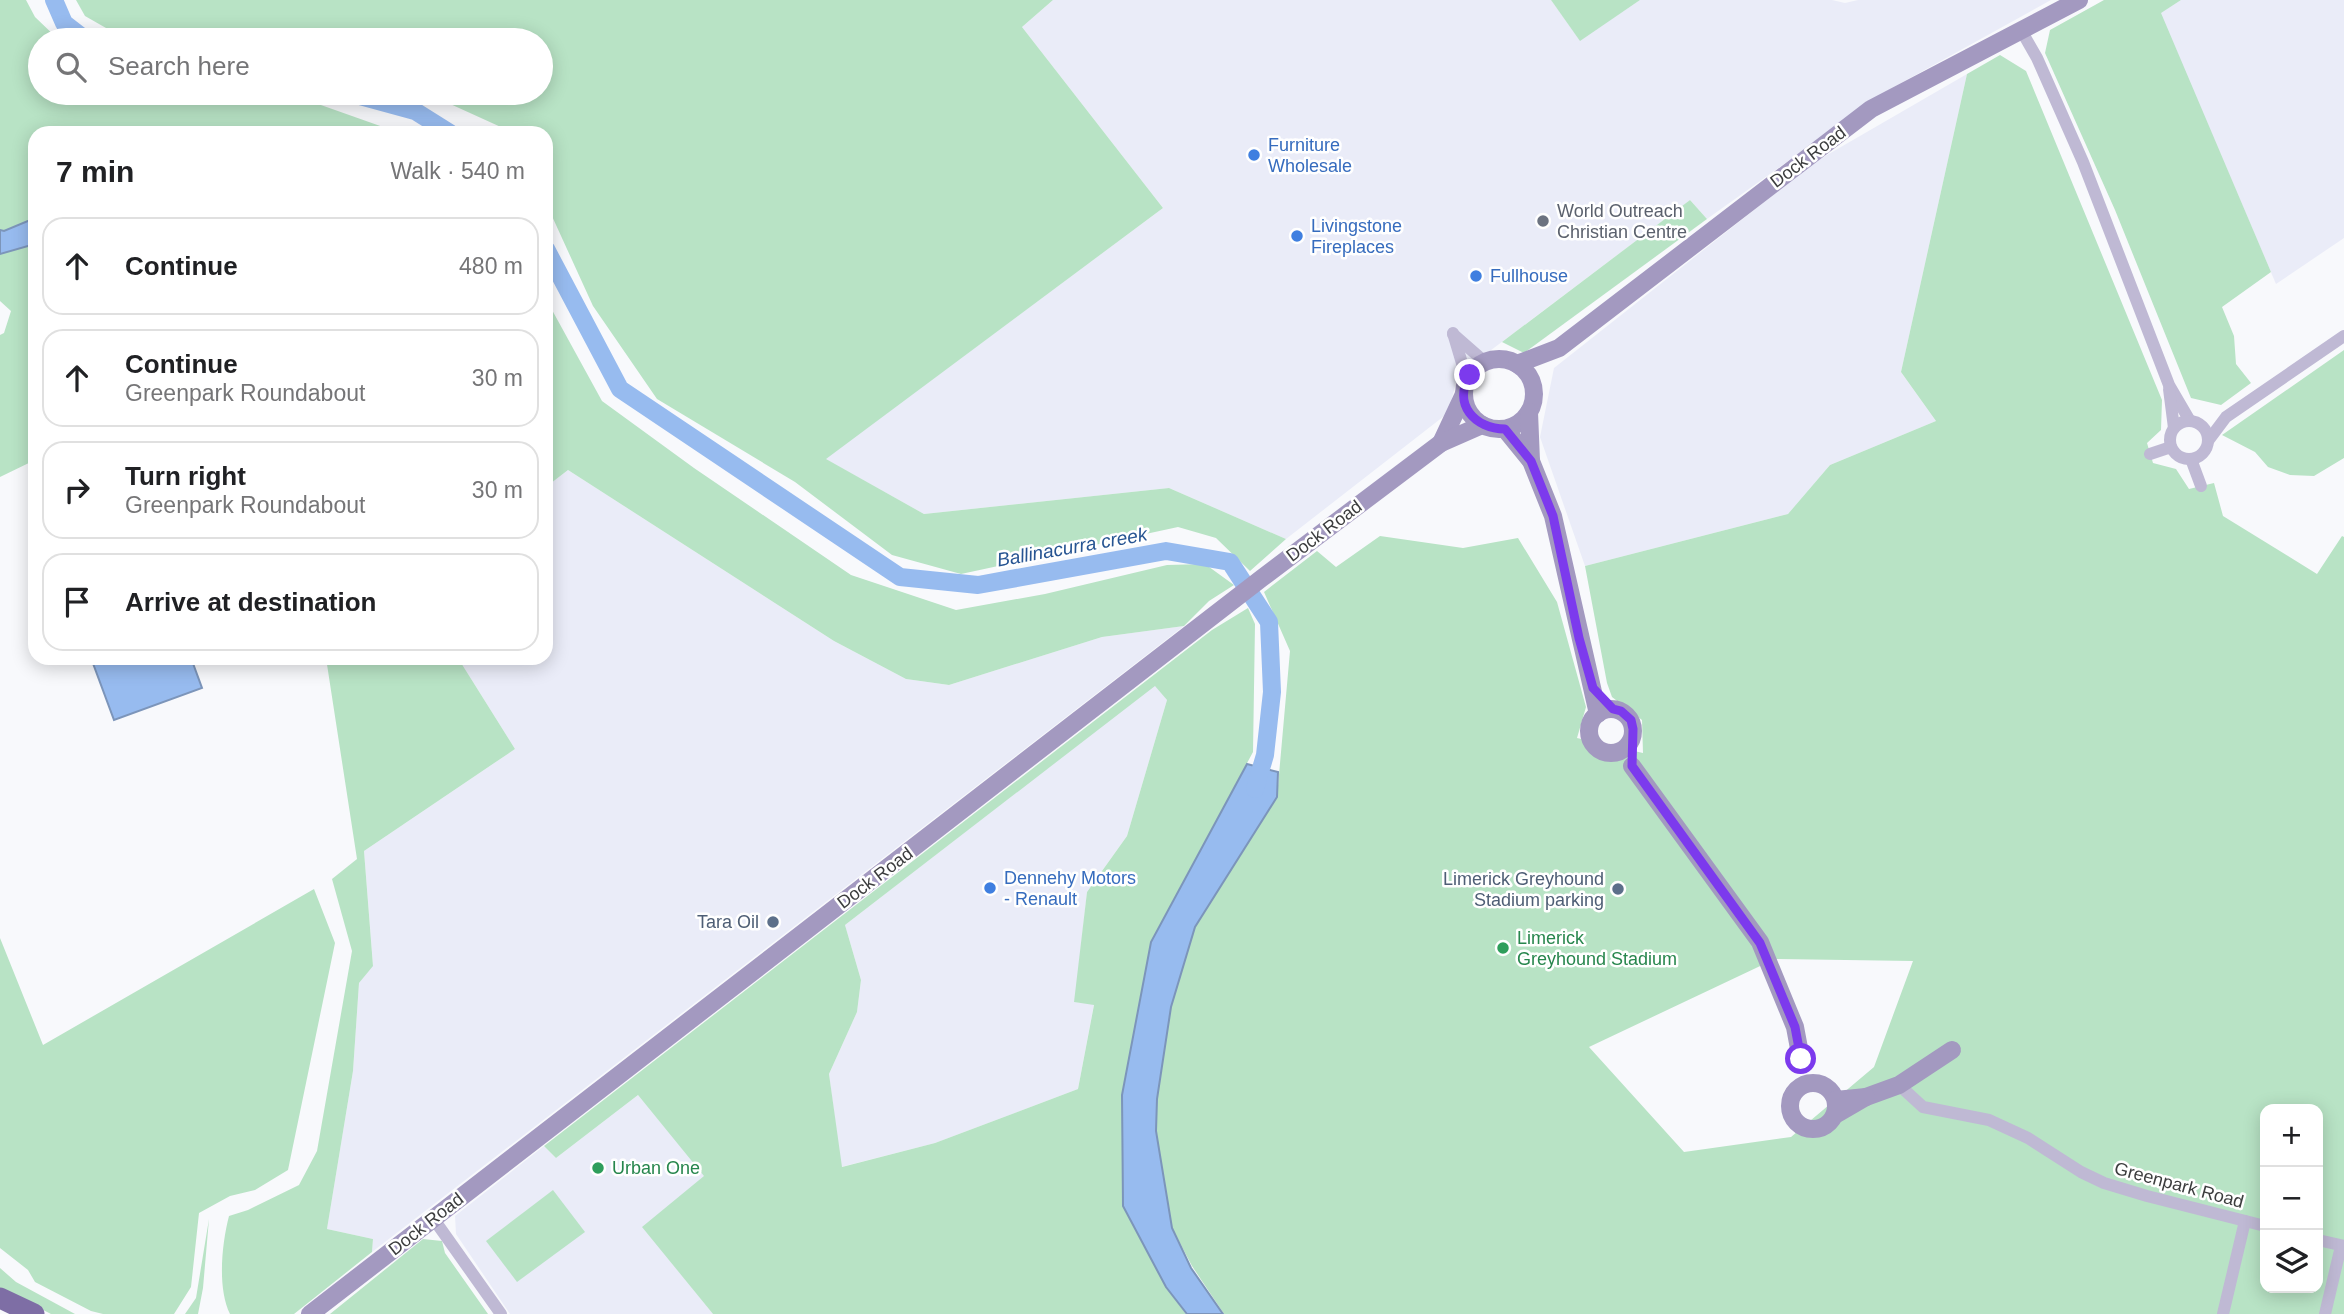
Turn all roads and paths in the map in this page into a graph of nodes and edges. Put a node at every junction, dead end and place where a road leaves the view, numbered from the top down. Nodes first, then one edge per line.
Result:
1 (2078, 0) edge
2 (2021, 30) junction
3 (2344, 336) edge
4 (1559, 348) junction
5 (1486, 363) junction
6 (1517, 364) junction
7 (1532, 383) junction
8 (2169, 385) junction
9 (1465, 387) junction
10 (1529, 412) junction
11 (2226, 417) junction
12 (2193, 422) junction
13 (1482, 425) junction
14 (2174, 428) junction
15 (1505, 429) junction
16 (2208, 440) junction
17 (1441, 443) junction
18 (2171, 447) junction
19 (2150, 454) dead end
20 (2191, 459) junction
21 (1531, 461) junction
22 (2201, 486) dead end
23 (1605, 712) junction
24 (1632, 738) junction
25 (1612, 753) junction
26 (1632, 766) junction
27 (1952, 1050) dead end
28 (1899, 1085) junction
29 (1805, 1086) junction
30 (1835, 1108) junction
31 (433, 1218) junction
32 (2245, 1221) junction
33 (2260, 1225) edge
34 (2323, 1241) edge
35 (2343, 1246) edge
36 (0, 1298) edge
37 (34, 1314) edge
38 (310, 1314) edge
39 (501, 1314) edge
40 (2223, 1314) edge
41 (2325, 1314) edge

1 - 2 main road, Dock Road
2 - 4 main road, Dock Road
2 - 8 street
3 - 11 street
4 - 6 main road, Dock Road
4 - 7 main road, Dock Road
5 - 6 main road
5 - 9 main road
5 - 9 street
6 - 7 main road
7 - 10 main road
8 - 12 street
8 - 14 street
9 - 13 main road
9 - 17 main road, Dock Road
10 - 15 main road
10 - 21 main road
11 - 12 street
11 - 16 street
12 - 14 street
12 - 16 street
13 - 15 main road
13 - 17 main road, Dock Road
14 - 18 street
15 - 21 main road
16 - 20 street
17 - 31 main road, Dock Road
18 - 19 street
18 - 20 street
20 - 22 street
21 - 23 main road
23 - 24 main road
23 - 25 main road
24 - 25 main road
24 - 26 main road
25 - 26 main road
26 - 29 main road
27 - 28 main road
28 - 30 main road
28 - 32 street, Greenpark Road
29 - 30 main road
29 - 30 main road
31 - 38 main road, Dock Road
31 - 39 street
32 - 33 street, Greenpark Road
32 - 40 street
34 - 35 street
35 - 41 street
36 - 37 highway

